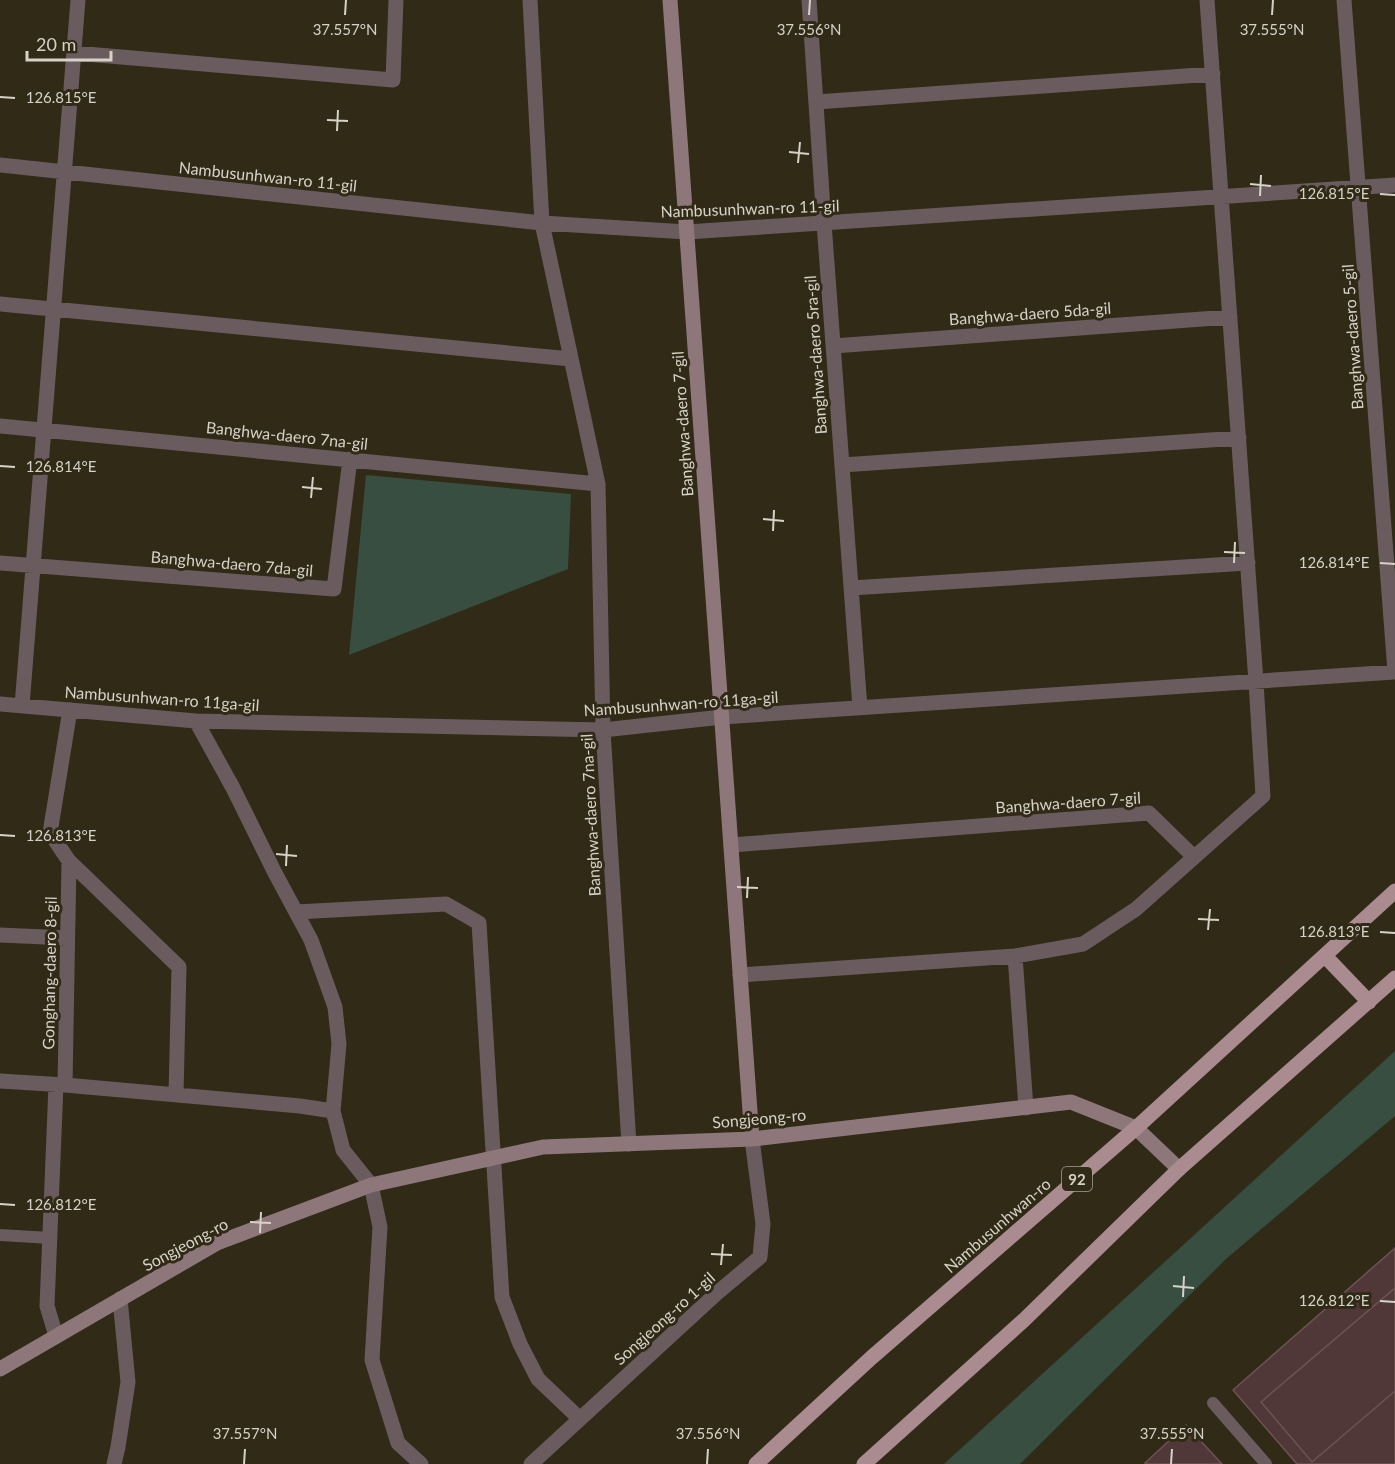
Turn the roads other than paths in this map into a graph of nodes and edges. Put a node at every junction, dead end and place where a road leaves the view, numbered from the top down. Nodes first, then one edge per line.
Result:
1 (78, 0) edge
2 (396, 0) edge
3 (530, 0) edge
4 (670, 0) edge
5 (809, 0) edge
6 (1208, 0) edge
7 (1344, 0) edge
8 (74, 53) junction
9 (1213, 74) junction
10 (816, 102) junction
11 (0, 165) edge
12 (64, 172) junction
13 (1395, 185) edge
14 (1358, 187) junction
15 (1221, 196) junction
16 (824, 223) junction
17 (542, 224) junction
18 (687, 232) junction
19 (0, 304) edge
20 (53, 309) junction
21 (1230, 317) junction
22 (833, 346) junction
23 (571, 359) junction
24 (0, 426) edge
25 (44, 429) junction
26 (1239, 438) junction
27 (350, 459) junction
28 (842, 465) junction
29 (598, 483) junction
30 (1248, 562) junction
31 (0, 563) edge
32 (33, 566) junction
33 (851, 588) junction
34 (1395, 672) edge
35 (1256, 682) junction
36 (0, 704) edge
37 (22, 706) junction
38 (860, 708) junction
39 (70, 710) junction
40 (722, 717) junction
41 (196, 721) junction
42 (603, 730) junction
43 (731, 844) junction
44 (1194, 857) junction
45 (69, 861) junction
46 (1395, 891) edge
47 (296, 912) junction
48 (0, 936) edge
49 (67, 938) junction
50 (1015, 956) junction
51 (1325, 956) junction
52 (740, 975) junction
53 (1395, 978) edge
54 (1369, 1002) junction
55 (0, 1081) edge
56 (60, 1085) junction
57 (176, 1095) junction
58 (1026, 1108) junction
59 (333, 1111) junction
60 (1136, 1128) junction
61 (752, 1139) junction
62 (629, 1144) junction
63 (494, 1158) junction
64 (1179, 1168) junction
65 (371, 1185) junction
66 (0, 1235) edge
67 (50, 1238) junction
68 (120, 1299) junction
69 (56, 1336) junction
70 (0, 1369) edge
71 (1213, 1403) dead end
72 (580, 1419) junction
73 (114, 1464) edge
74 (421, 1464) edge
75 (531, 1464) edge
76 (756, 1464) edge
77 (864, 1464) edge
78 (1266, 1464) edge

1 - 8 street
2 - 8 street
3 - 17 street, Banghwa-daero 7na-gil
4 - 18 street, Banghwa-daero 7-gil
5 - 10 street, Banghwa-daero 5ra-gil
6 - 9 street
7 - 14 street, Banghwa-daero 5-gil
8 - 12 street
9 - 10 street
9 - 15 street
10 - 16 street, Banghwa-daero 5ra-gil
11 - 12 street, Nambusunhwan-ro 11-gil
12 - 17 street, Nambusunhwan-ro 11-gil
12 - 20 street
13 - 14 street, Nambusunhwan-ro 11-gil
14 - 15 street, Nambusunhwan-ro 11-gil
14 - 34 street, Banghwa-daero 5-gil
15 - 16 street, Nambusunhwan-ro 11-gil
15 - 21 street
16 - 18 street, Nambusunhwan-ro 11-gil
16 - 22 street, Banghwa-daero 5ra-gil
17 - 18 street, Nambusunhwan-ro 11-gil
17 - 23 street, Banghwa-daero 7na-gil
18 - 40 street, Banghwa-daero 7-gil
19 - 20 street
20 - 23 street
20 - 25 street
21 - 22 street, Banghwa-daero 5da-gil
21 - 26 street
22 - 28 street, Banghwa-daero 5ra-gil
23 - 29 street, Banghwa-daero 7na-gil
24 - 25 street, Banghwa-daero 7na-gil
25 - 27 street, Banghwa-daero 7na-gil
25 - 32 street
26 - 28 street
26 - 30 street
27 - 29 street, Banghwa-daero 7na-gil
27 - 32 street, Banghwa-daero 7da-gil
28 - 33 street, Banghwa-daero 5ra-gil
29 - 42 street, Banghwa-daero 7na-gil
30 - 33 street
30 - 35 street
31 - 32 street
32 - 37 street
33 - 38 street, Banghwa-daero 5ra-gil
34 - 35 street, Nambusunhwan-ro 11ga-gil
35 - 38 street, Nambusunhwan-ro 11ga-gil
35 - 44 street
36 - 37 street, Nambusunhwan-ro 11ga-gil
37 - 39 street, Nambusunhwan-ro 11ga-gil
38 - 40 street, Nambusunhwan-ro 11ga-gil
39 - 41 street, Nambusunhwan-ro 11ga-gil
39 - 45 street
40 - 42 street, Nambusunhwan-ro 11ga-gil
40 - 43 street, Banghwa-daero 7-gil
41 - 42 street, Nambusunhwan-ro 11ga-gil
41 - 47 street
42 - 62 street, Banghwa-daero 7na-gil
43 - 44 street, Banghwa-daero 7-gil
43 - 52 street, Banghwa-daero 7-gil
44 - 50 street
45 - 49 street, Gonghang-daero 8-gil
45 - 57 street
46 - 51 main road, Nambusunhwan-ro / 92
47 - 59 street
47 - 63 street
48 - 49 street
49 - 56 street, Gonghang-daero 8-gil
50 - 52 street
50 - 58 street
51 - 54 main road
51 - 60 main road, Nambusunhwan-ro / 92
52 - 61 street, Banghwa-daero 7-gil
53 - 54 main road
54 - 64 main road
55 - 56 street
56 - 57 street
56 - 67 street
57 - 59 street
58 - 60 street, Songjeong-ro
58 - 61 street, Songjeong-ro
59 - 65 street
60 - 64 street, Songjeong-ro
60 - 76 main road, Nambusunhwan-ro / 92
61 - 62 street, Songjeong-ro
61 - 72 street, Songjeong-ro 1-gil
62 - 63 street, Songjeong-ro
63 - 65 street, Songjeong-ro
63 - 72 street
64 - 77 main road
65 - 68 street, Songjeong-ro
65 - 74 street
66 - 67 lane
67 - 69 street
68 - 69 street, Songjeong-ro
68 - 73 street
69 - 70 street, Songjeong-ro
71 - 78 lane
72 - 75 street, Songjeong-ro 1-gil

